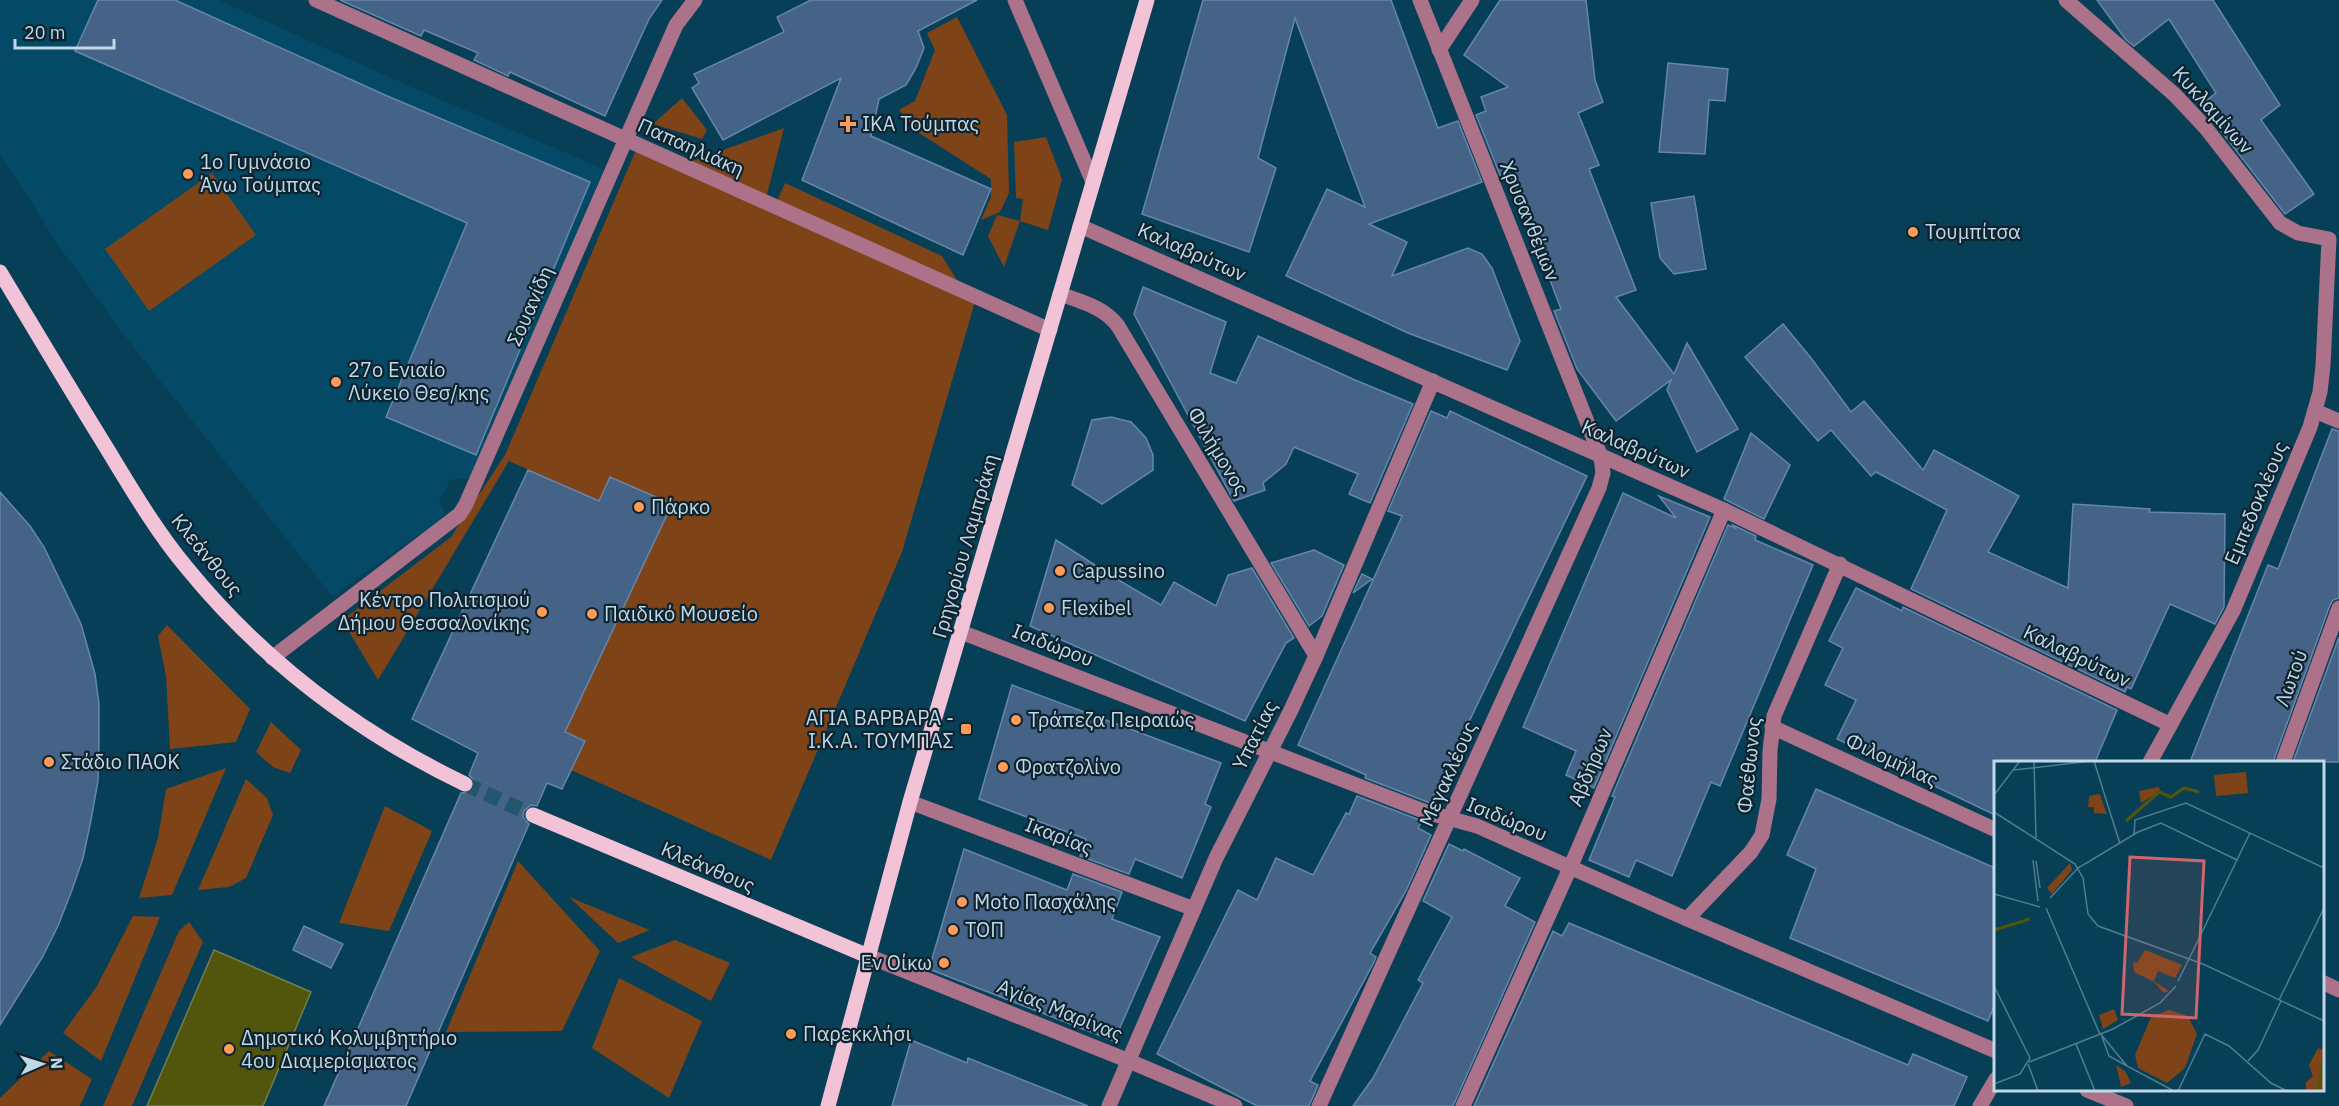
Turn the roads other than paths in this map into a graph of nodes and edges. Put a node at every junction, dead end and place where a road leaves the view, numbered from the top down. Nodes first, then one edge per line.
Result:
1 (316, 0) edge
2 (695, 0) edge
3 (1015, 0) edge
4 (1147, 0) edge
5 (1420, 0) edge
6 (1472, 0) edge
7 (2066, 0) edge
8 (1439, 50) junction
9 (625, 141) junction
10 (1094, 182) junction
11 (1080, 226) junction
12 (2329, 239) joint
13 (0, 272) edge
14 (1060, 294) junction
15 (1050, 330) junction
16 (1433, 381) junction
17 (2315, 411) junction
18 (2339, 422) edge
19 (1601, 457) junction
20 (1724, 510) junction
21 (1840, 564) junction
22 (2339, 608) edge
23 (961, 632) junction
24 (1316, 656) junction
25 (272, 658) junction
26 (2169, 724) junction
27 (1772, 727) junction
28 (1271, 751) junction
29 (2150, 761) edge
30 (2283, 761) edge
31 (465, 784) tunnel mouth
32 (910, 802) junction
33 (533, 815) tunnel mouth
34 (1451, 819) junction
35 (1994, 830) edge
36 (1570, 868) junction
37 (1194, 909) junction
38 (1687, 919) junction
39 (868, 956) junction
40 (2324, 983) edge
41 (2339, 990) edge
42 (1994, 1051) edge
43 (1129, 1061) junction
44 (1994, 1081) edge
45 (2092, 1091) edge
46 (828, 1106) edge
47 (1109, 1106) edge
48 (1235, 1106) edge
49 (1319, 1106) edge
50 (1463, 1106) edge
51 (1980, 1106) edge
52 (2126, 1106) edge

1 - 9 street, Παπαηλιάκη
2 - 9 street, Σουανίδη
3 - 10 street
4 - 10 main road, Γρηγορίου Λαμπράκη
5 - 8 street, Χρυσανθέμων
6 - 8 street
7 - 12 street, Κυκλαμίνων
8 - 19 street, Χρυσανθέμων
9 - 15 street, Παπαηλιάκη
9 - 25 street, Σουανίδη
10 - 11 main road, Γρηγορίου Λαμπράκη
11 - 14 main road, Γρηγορίου Λαμπράκη
11 - 16 street, Καλαβρύτων
12 - 17 street, Εμπεδοκλέους
13 - 25 main road, Κλεάνθους
14 - 15 main road, Γρηγορίου Λαμπράκη
14 - 24 street, Φιλήμονος
15 - 23 main road, Γρηγορίου Λαμπράκη
16 - 19 street, Καλαβρύτων
16 - 24 street, Υπατίας
17 - 18 street
17 - 26 street, Εμπεδοκλέους
19 - 20 street, Καλαβρύτων
19 - 34 street, Μεγακλέους
20 - 21 street, Καλαβρύτων
20 - 36 street, Αβδήρων
21 - 26 street, Καλαβρύτων
21 - 27 street, Φαέθωνος
22 - 30 street, Λωτού
23 - 28 street, Ισιδώρου
23 - 32 main road, Γρηγορίου Λαμπράκη
24 - 28 street, Υπατίας
25 - 31 main road, Κλεάνθους
26 - 29 street, Εμπεδοκλέους
27 - 35 street, Φιλομήλας
27 - 38 street, Φαέθωνος
28 - 34 street, Ισιδώρου
28 - 37 street, Υπατίας
32 - 37 street, Ικαρίας
32 - 39 main road, Γρηγορίου Λαμπράκη
33 - 39 main road, Κλεάνθους
34 - 36 street, Ισιδώρου
34 - 49 street, Μεγακλέους
36 - 38 street, Ισιδώρου
36 - 50 street, Αβδήρων
37 - 43 street, Υπατίας
38 - 42 street, Ισιδώρου
39 - 43 street, Αγίας Μαρίνας
39 - 46 main road, Γρηγορίου Λαμπράκη
40 - 41 street
43 - 47 street, Υπατίας
43 - 48 street, Αγίας Μαρίνας
44 - 51 street
45 - 52 street

